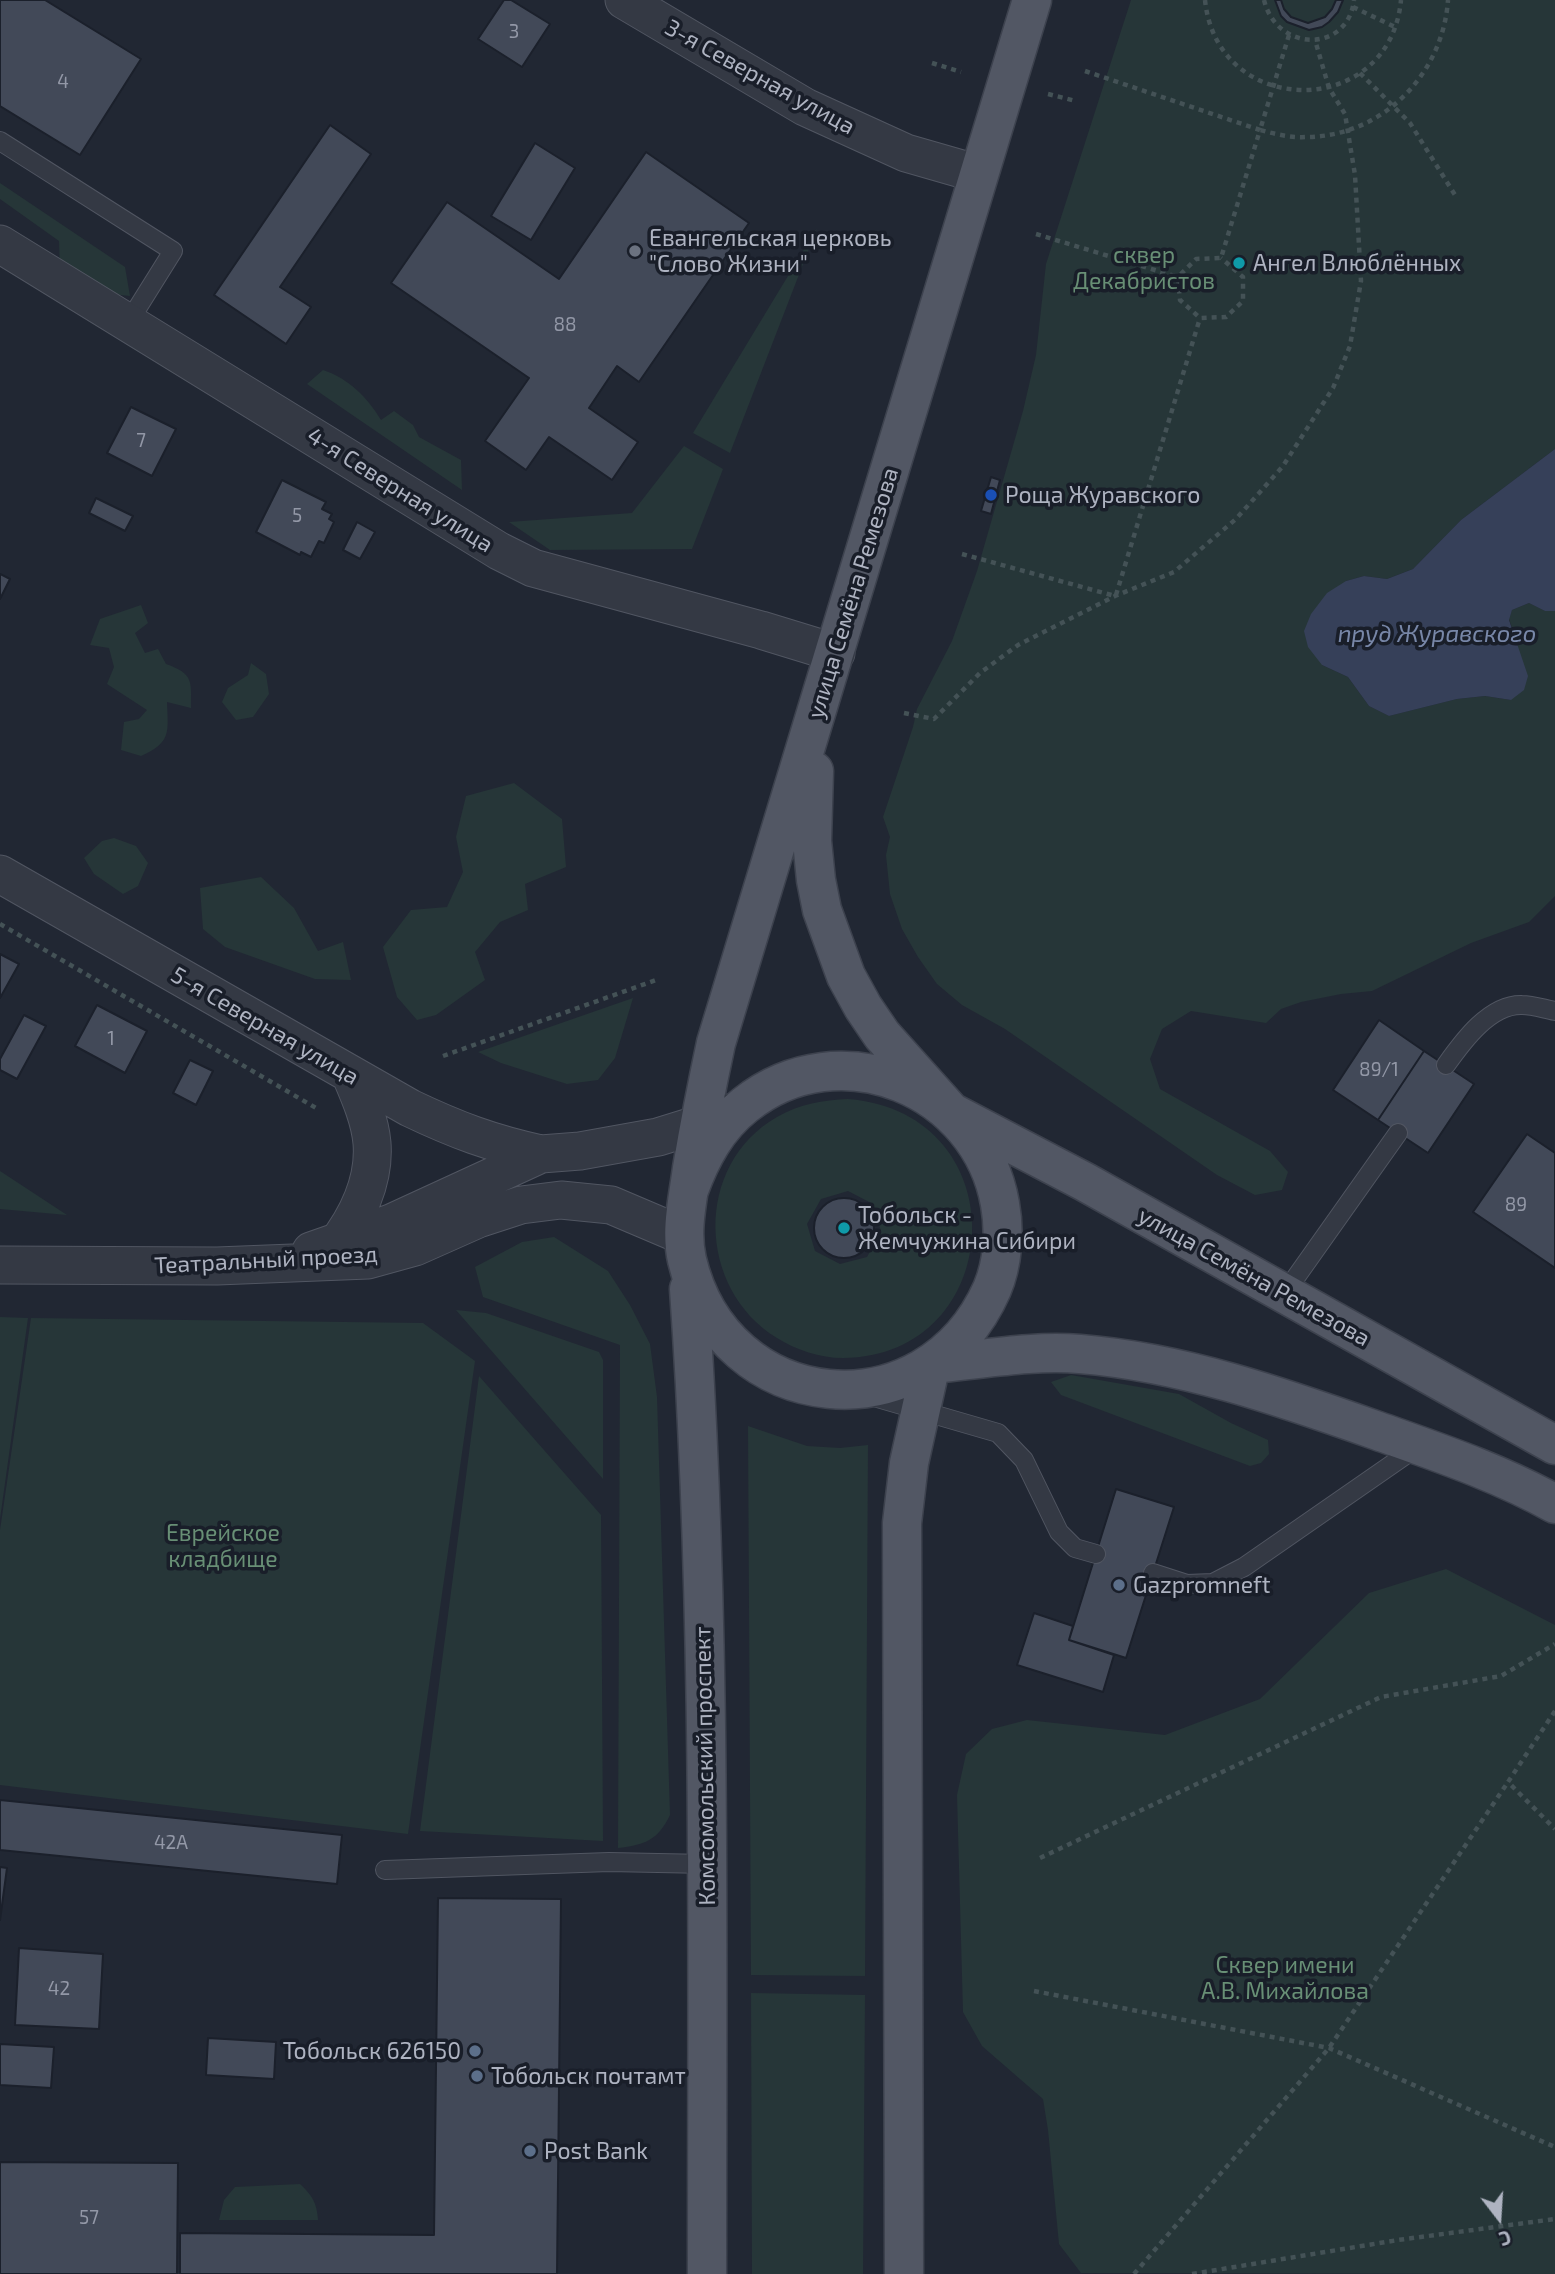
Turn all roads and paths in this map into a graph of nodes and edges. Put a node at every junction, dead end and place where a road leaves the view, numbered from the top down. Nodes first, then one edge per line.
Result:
1 (624, 0) edge
2 (1032, 0) edge
3 (1205, 0) edge
4 (1264, 0) edge
5 (1354, 0) edge
6 (1401, 0) edge
7 (1448, 0) edge
8 (1353, 7) junction
9 (1395, 27) junction
10 (1289, 35) junction
11 (1315, 40) junction
12 (932, 63) dead end
13 (1085, 71) dead end
14 (961, 72) dead end
15 (1360, 73) junction
16 (1273, 86) junction
17 (1329, 88) junction
18 (1048, 94) dead end
19 (1076, 101) dead end
20 (1393, 106) junction
21 (1259, 130) junction
22 (1347, 130) junction
23 (0, 141) edge
24 (979, 174) junction
25 (1455, 195) dead end
26 (1037, 234) dead end
27 (0, 244) edge
28 (1221, 258) junction
29 (1178, 277) junction
30 (1200, 318) junction
31 (128, 323) junction
32 (962, 554) dead end
33 (1115, 596) junction
34 (836, 653) junction
35 (822, 696) junction
36 (904, 713) dead end
37 (0, 874) edge
38 (0, 924) edge
39 (659, 979) dead end
40 (1555, 1011) edge
41 (443, 1056) dead end
42 (1446, 1065) dead end
43 (351, 1076) junction
44 (747, 1104) junction
45 (316, 1108) dead end
46 (951, 1112) junction
47 (700, 1124) junction
48 (1398, 1133) dead end
49 (541, 1154) junction
50 (689, 1190) junction
51 (685, 1247) junction
52 (331, 1251) junction
53 (0, 1265) edge
54 (1283, 1294) junction
55 (931, 1364) junction
56 (850, 1390) junction
57 (921, 1411) junction
58 (1555, 1445) edge
59 (1419, 1446) junction
60 (1555, 1504) edge
61 (1096, 1554) dead end
62 (1153, 1573) dead end
63 (1555, 1644) edge
64 (1555, 1711) edge
65 (1508, 1782) junction
66 (1555, 1829) edge
67 (1040, 1858) dead end
68 (707, 1864) junction
69 (385, 1870) dead end
70 (1034, 1991) dead end
71 (1329, 2048) junction
72 (1555, 2147) edge
73 (1555, 2219) edge
74 (706, 2274) edge
75 (904, 2274) edge
76 (1134, 2274) edge
77 (1192, 2274) edge

1 - 24 street, 3-я Северная улица
2 - 24 main road, улица Семёна Ремезова
3 - 16 path
4 - 10 path
5 - 8 path
6 - 9 path
7 - 20 path
8 - 9 path
8 - 11 path
9 - 15 path
10 - 11 path
10 - 16 path
11 - 17 path
12 - 14 path
13 - 21 path
15 - 17 path
15 - 20 path
16 - 17 path
16 - 21 path
17 - 22 path
18 - 19 path
20 - 22 path
20 - 25 path
21 - 22 path
21 - 28 path
22 - 33 path
23 - 31 lane
24 - 34 main road, улица Семёна Ремезова
26 - 29 path
27 - 31 street, 4-я Северная улица
28 - 29 path
28 - 30 path
29 - 30 path
30 - 33 path
31 - 34 street, 4-я Северная улица
32 - 33 path
33 - 36 path
34 - 35 main road, улица Семёна Ремезова
35 - 46 main road
35 - 47 main road, улица Семёна Ремезова
37 - 43 street, 5-я Северная улица
38 - 45 path
39 - 41 path
40 - 42 lane
43 - 49 street, 5-я Северная улица
43 - 52 street
44 - 46 main road
44 - 47 street
44 - 50 main road
46 - 54 main road, улица Семёна Ремезова
46 - 55 main road
47 - 49 street
47 - 50 main road, улица Семёна Ремезова
48 - 54 lane
49 - 52 street
50 - 51 main road, Комсомольский проспект
51 - 52 street, Театральный проезд
51 - 56 main road
51 - 68 main road, Комсомольский проспект
52 - 53 street, Театральный проезд
54 - 58 main road, улица Семёна Ремезова
55 - 56 main road
55 - 57 main road
55 - 59 main road
56 - 57 lane
57 - 61 lane
57 - 75 main road
59 - 60 main road
59 - 62 lane
63 - 67 path
64 - 65 path
65 - 66 path
65 - 71 path
68 - 69 lane
68 - 74 main road, Комсомольский проспект
70 - 71 path
71 - 72 path
71 - 76 path
73 - 77 path

